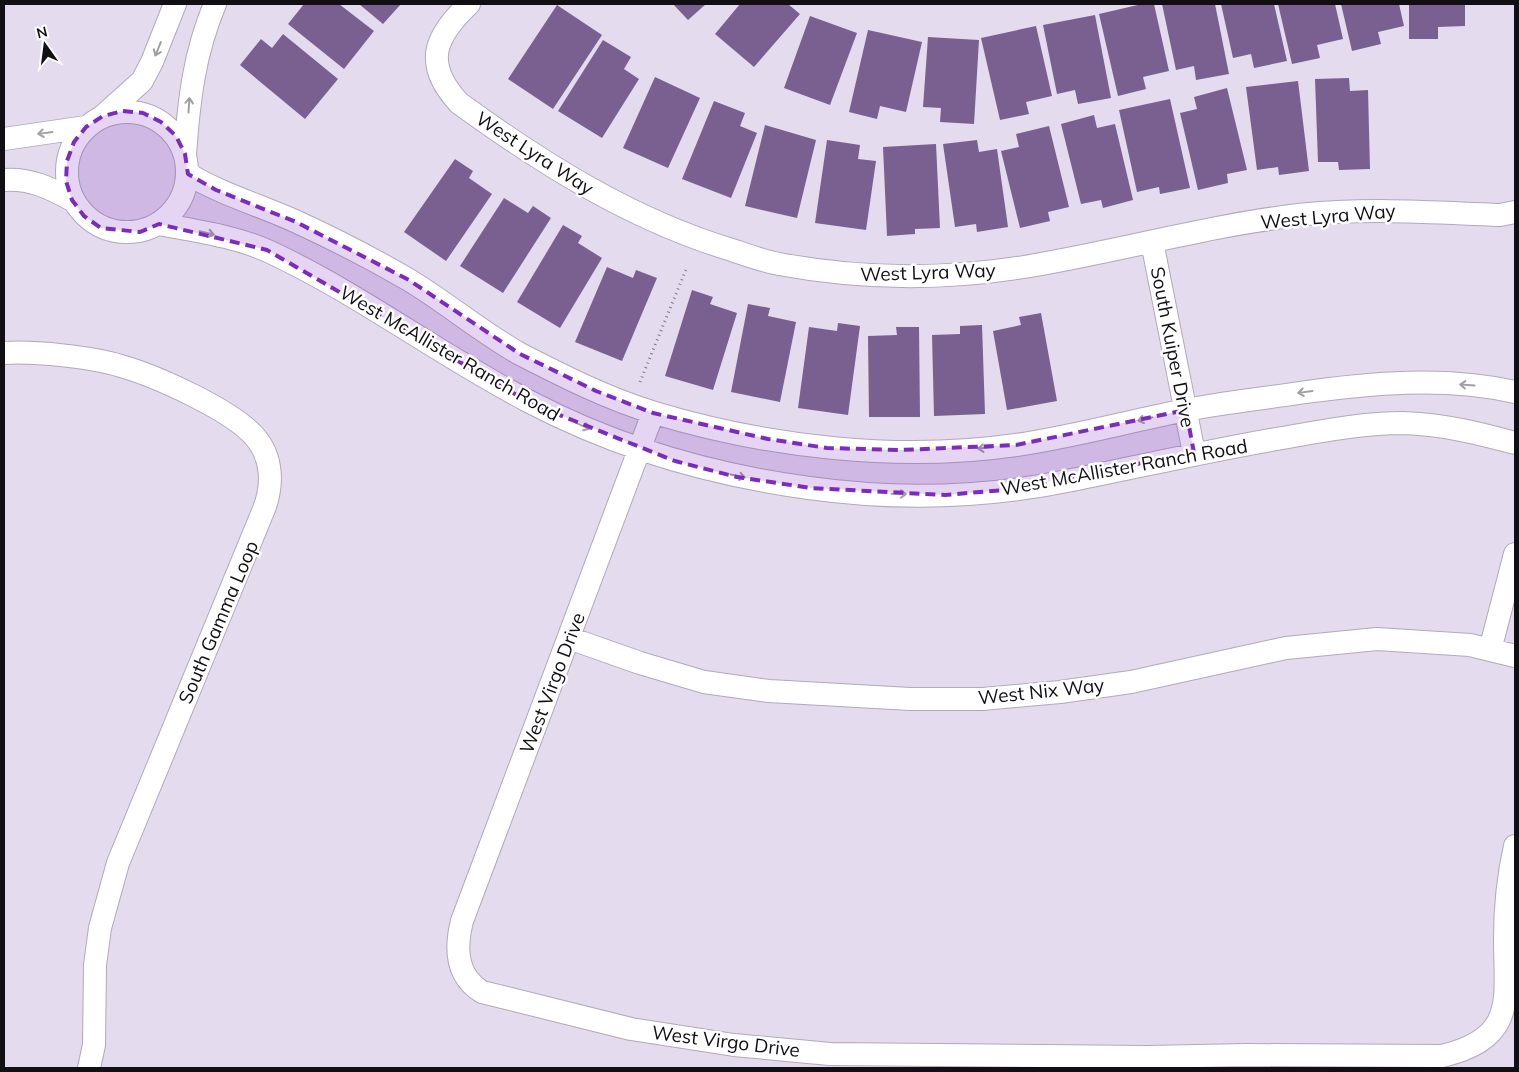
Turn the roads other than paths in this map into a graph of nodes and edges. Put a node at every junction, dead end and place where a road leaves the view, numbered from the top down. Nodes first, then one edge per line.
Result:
1 (175, 4) edge
2 (215, 4) edge
3 (469, 4) edge
4 (95, 121) junction
5 (4, 139) edge
6 (186, 164) junction
7 (4, 180) edge
8 (72, 200) junction
9 (1515, 212) edge
10 (159, 224) junction
11 (1152, 242) junction
12 (4, 353) edge
13 (1515, 392) edge
14 (1186, 410) junction
15 (653, 413) junction
16 (1515, 443) edge
17 (641, 448) junction
18 (1194, 453) junction
19 (1515, 554) edge
20 (569, 638) junction
21 (1490, 650) junction
22 (1515, 656) edge
23 (1515, 846) edge
24 (89, 1068) edge

1 -> 4 street
6 -> 2 street
3 - 11 street, West Lyra Way
4 -> 5 street
4 - 6 street
4 - 8 street
6 - 10 street
6 - 15 street, West McAllister Ranch Road
7 - 8 street
8 - 10 street
9 - 11 street, West Lyra Way
10 -> 17 street, West McAllister Ranch Road
11 - 14 street, South Kuiper Drive
12 - 24 street, South Gamma Loop
13 -> 14 street, West McAllister Ranch Road
14 -> 15 street, West McAllister Ranch Road
14 - 18 street, South Kuiper Drive
15 - 17 street, West Virgo Drive
16 - 18 street, West McAllister Ranch Road
17 -> 18 street, West McAllister Ranch Road
17 - 20 street, West Virgo Drive
19 - 21 street
20 - 21 street, West Nix Way
20 - 23 street, West Virgo Drive
21 - 22 street, West Nix Way

